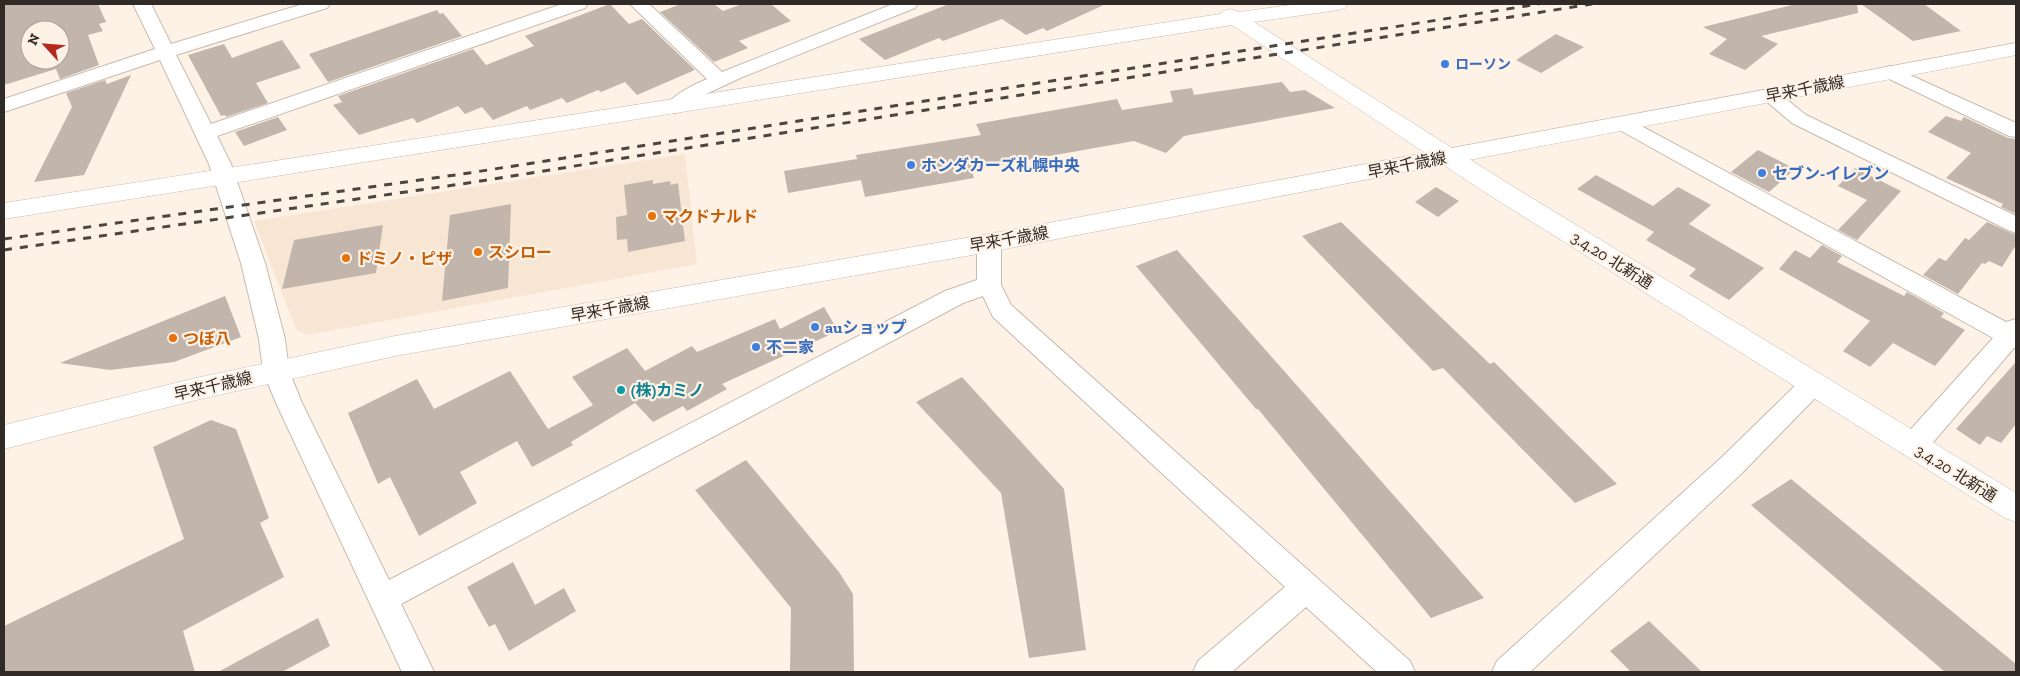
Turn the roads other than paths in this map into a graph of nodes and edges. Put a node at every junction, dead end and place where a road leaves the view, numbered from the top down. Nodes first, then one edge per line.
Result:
1 (142, 4) edge
2 (321, 4) edge
3 (579, 4) edge
4 (639, 4) edge
5 (909, 4) edge
6 (1211, 4) edge
7 (1338, 4) edge
8 (1236, 19) junction
9 (2016, 49) edge
10 (166, 52) junction
11 (1890, 72) junction
12 (720, 80) junction
13 (1769, 95) junction
14 (4, 106) edge
15 (675, 107) junction
16 (1623, 124) junction
17 (2016, 131) edge
18 (205, 133) junction
19 (1448, 157) junction
20 (224, 178) junction
21 (4, 211) edge
22 (2016, 225) edge
23 (989, 243) junction
24 (989, 285) junction
25 (2014, 334) edge
26 (276, 371) junction
27 (1813, 384) junction
28 (4, 437) edge
29 (1913, 446) junction
30 (2016, 509) edge
31 (1306, 588) junction
32 (383, 598) junction
33 (418, 672) edge
34 (1209, 672) edge
35 (1398, 672) edge
36 (1508, 672) edge

1 - 10 street
2 - 10 street
3 - 18 street
4 - 12 street
5 - 12 street
6 - 8 street, 3.4.20 北新通
7 - 8 street
8 - 15 street
8 - 19 street, 3.4.20 北新通
9 - 11 street, 早来千歳線
10 - 14 street
10 - 18 street
11 - 13 street, 早来千歳線
11 - 17 street
12 - 15 street
13 - 16 street, 早来千歳線
13 - 22 street
15 - 20 street
16 - 19 street, 早来千歳線
16 - 25 street
18 - 20 street
19 - 23 street, 早来千歳線
19 - 27 street, 3.4.20 北新通
20 - 21 street
20 - 26 street
23 - 24 street
23 - 26 street, 早来千歳線
24 - 31 street
24 - 32 street
25 - 29 street
26 - 28 street, 早来千歳線
26 - 32 street
27 - 29 street, 3.4.20 北新通
27 - 36 street
29 - 30 street, 3.4.20 北新通
31 - 34 street
31 - 35 street
32 - 33 street

